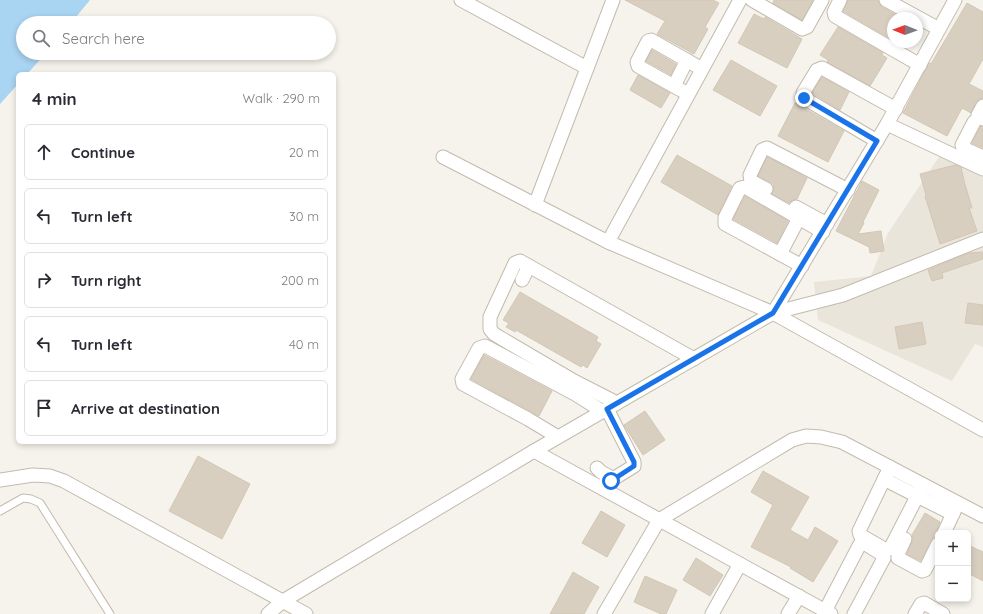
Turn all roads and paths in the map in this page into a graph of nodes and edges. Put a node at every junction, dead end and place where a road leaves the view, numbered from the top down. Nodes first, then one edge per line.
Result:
1 (461, 0) edge
2 (613, 0) edge
3 (740, 0) edge
4 (822, 0) edge
5 (840, 0) edge
6 (886, 0) edge
7 (955, 0) edge
8 (759, 2) edge
9 (939, 29) junction
10 (687, 60) junction
11 (920, 65) junction
12 (587, 68) junction
13 (702, 69) junction
14 (674, 86) junction
15 (688, 94) junction
16 (983, 106) edge
17 (896, 109) junction
18 (979, 121) edge
19 (887, 124) junction
20 (877, 141) junction
21 (443, 157) dead end
22 (983, 157) edge
23 (983, 169) edge
24 (848, 190) junction
25 (535, 204) junction
26 (799, 218) junction
27 (825, 228) junction
28 (983, 239) edge
29 (608, 242) junction
30 (780, 254) junction
31 (529, 266) junction
32 (802, 266) junction
33 (522, 280) dead end
34 (773, 313) junction
35 (694, 359) junction
36 (609, 408) junction
37 (983, 430) edge
38 (558, 437) junction
39 (534, 451) junction
40 (597, 468) dead end
41 (887, 473) junction
42 (614, 479) junction
43 (0, 480) edge
44 (600, 487) junction
45 (923, 492) junction
46 (955, 509) junction
47 (0, 510) edge
48 (983, 516) edge
49 (659, 520) junction
50 (945, 530) edge
51 (935, 550) edge
52 (740, 564) junction
53 (799, 596) junction
54 (283, 601) junction
55 (828, 612) edge
56 (110, 614) edge
57 (268, 614) edge
58 (306, 614) edge
59 (604, 614) edge
60 (712, 614) edge
61 (788, 614) edge
62 (854, 614) edge
63 (915, 614) edge
64 (943, 614) edge

1 - 12 street
2 - 12 street
3 - 13 street
4 - 8 street
5 - 11 street
6 - 9 street
7 - 9 street
9 - 11 street
10 - 13 street
10 - 14 street
10 - 14 street
11 - 17 street
12 - 25 street
13 - 15 street
14 - 15 street
15 - 29 street
16 - 18 street
17 - 19 street
17 - 20 street
18 - 22 street
19 - 20 street
19 - 23 street
20 - 24 street
21 - 25 street
24 - 27 street
24 - 27 street
25 - 29 street
26 - 27 street
26 - 30 street
26 - 30 street
27 - 32 street
28 - 34 street
29 - 34 street
30 - 32 street
31 - 33 street
31 - 35 street
31 - 36 street
32 - 34 street
34 - 35 street
34 - 37 street
35 - 36 street
36 - 38 street
36 - 38 street
36 - 42 street
38 - 39 street
39 - 44 street
39 - 54 street
40 - 42 street
41 - 45 street
41 - 45 street
41 - 49 street
42 - 44 street
43 - 54 street
44 - 49 street
45 - 46 street
45 - 51 street
46 - 48 street
46 - 50 street
47 - 56 lane
49 - 52 street
49 - 59 street
52 - 53 street
52 - 60 street
53 - 55 street
53 - 61 street
54 - 57 street
54 - 58 street
55 - 62 street
63 - 64 street

